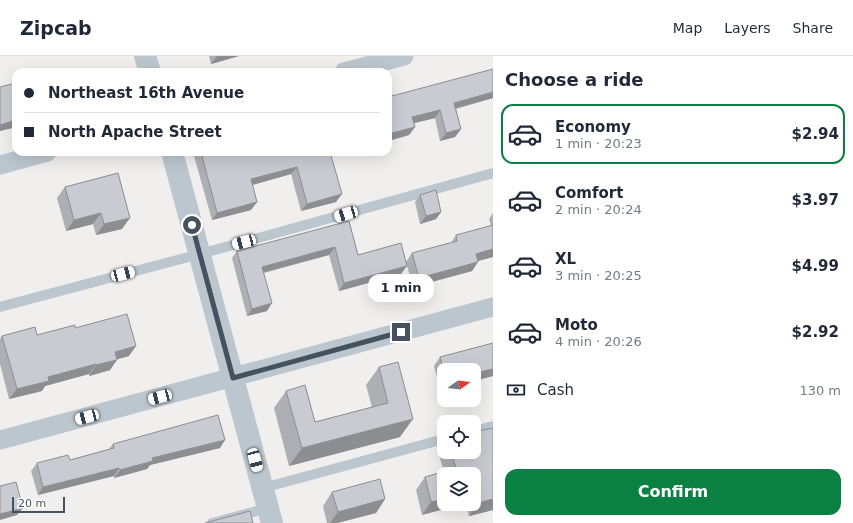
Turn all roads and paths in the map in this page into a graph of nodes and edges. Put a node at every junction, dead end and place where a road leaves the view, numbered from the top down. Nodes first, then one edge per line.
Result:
1 (146, 56) edge
2 (404, 56) edge
3 (149, 68) edge
4 (359, 68) edge
5 (33, 156) edge
6 (173, 156) edge
7 (0, 165) edge
8 (493, 173) edge
9 (200, 254) junction
10 (0, 307) edge
11 (493, 307) edge
12 (233, 378) junction
13 (493, 426) edge
14 (481, 429) edge
15 (0, 440) edge
16 (437, 442) edge
17 (267, 506) edge
18 (212, 523) edge

1 - 3 street
2 - 4 street
5 - 7 street
6 - 9 street
8 - 9 lane
9 - 10 lane
9 - 12 street
11 - 12 street
12 - 15 street
12 - 17 street
13 - 14 lane
16 - 17 lane
17 - 18 lane

